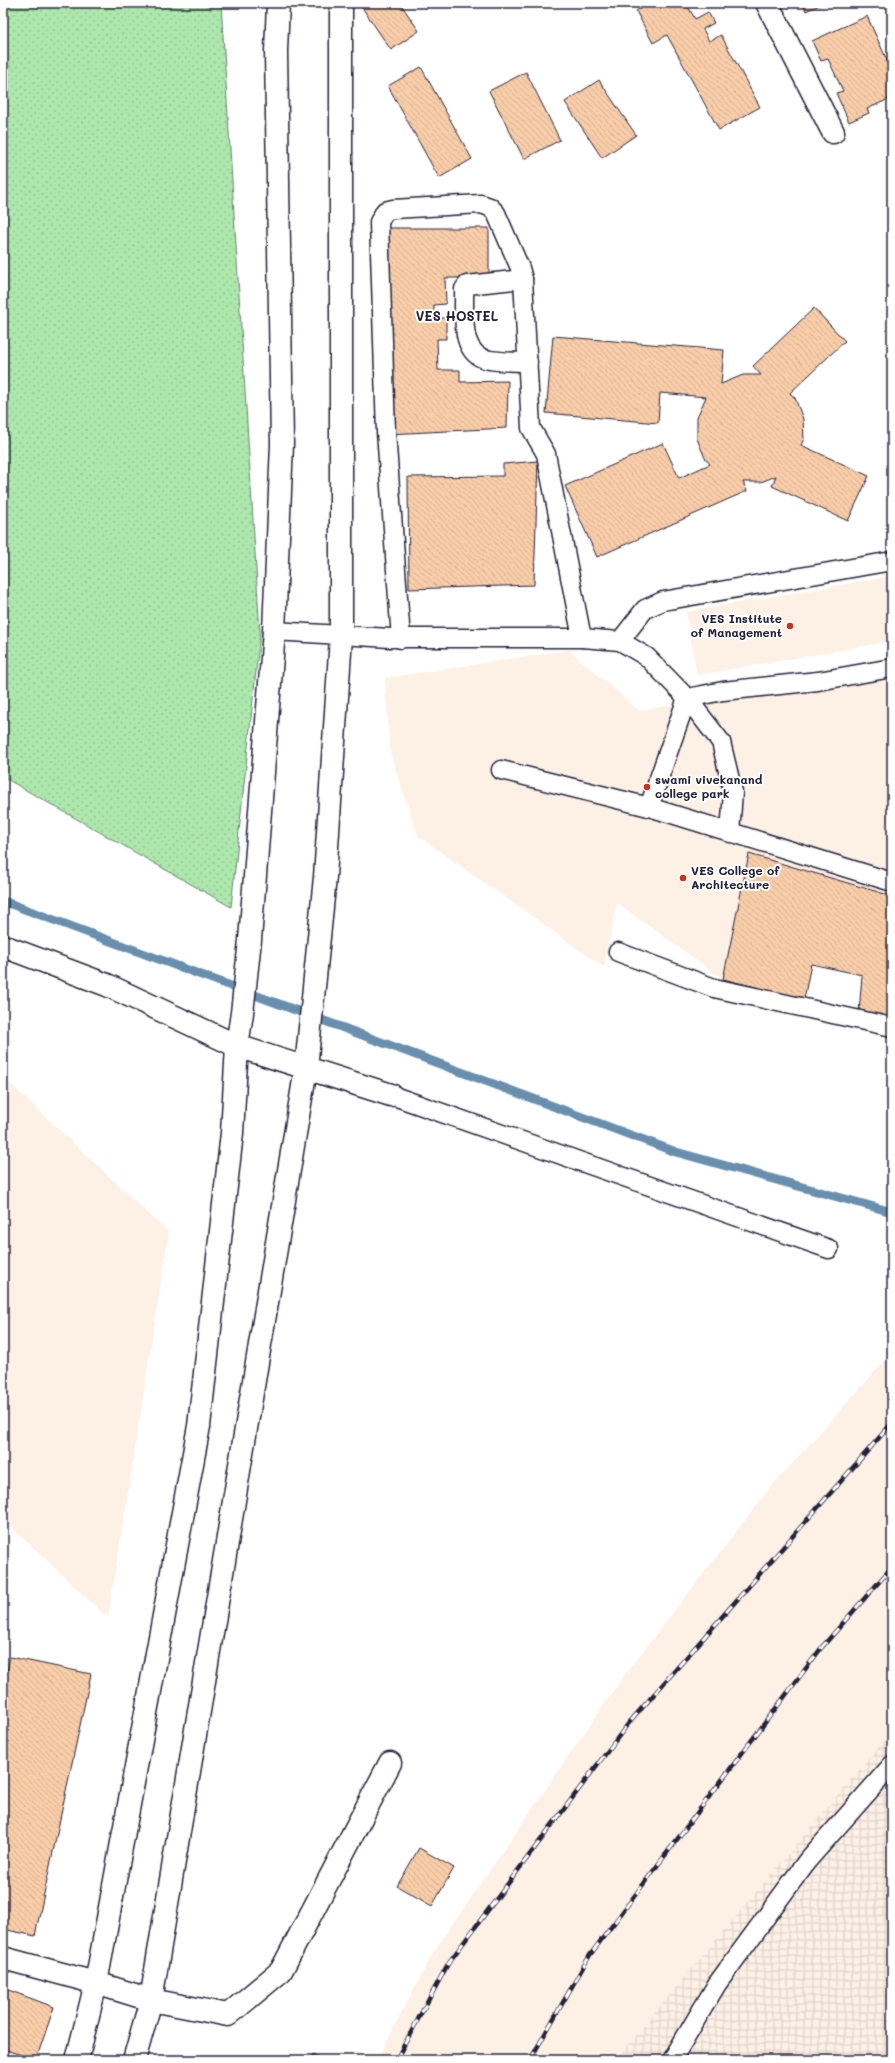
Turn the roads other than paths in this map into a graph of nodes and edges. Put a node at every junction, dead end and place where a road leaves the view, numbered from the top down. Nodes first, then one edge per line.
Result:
1 (278, 3) edge
2 (341, 3) edge
3 (768, 3) edge
4 (833, 132) dead end
5 (523, 279) junction
6 (528, 362) junction
7 (892, 561) edge
8 (274, 631) junction
9 (341, 636) junction
10 (582, 638) junction
11 (401, 639) junction
12 (620, 641) junction
13 (892, 668) edge
14 (688, 698) junction
15 (501, 770) dead end
16 (649, 807) junction
17 (730, 833) junction
18 (892, 882) edge
19 (3, 946) edge
20 (618, 952) dead end
21 (892, 1027) edge
22 (237, 1046) junction
23 (306, 1068) junction
24 (391, 1095) joint
25 (829, 1249) dead end
26 (390, 1763) dead end
27 (892, 1765) edge
28 (3, 1958) edge
29 (96, 1983) junction
30 (151, 2000) junction
31 (77, 2060) edge
32 (134, 2060) edge
33 (672, 2060) edge

1 - 8 street
2 - 9 street
3 - 4 street
5 - 6 lane
5 - 6 lane
5 - 11 lane
6 - 10 lane
7 - 12 lane
8 - 9 lane
8 - 22 street
9 - 11 lane
9 - 23 street
10 - 11 lane
10 - 12 lane
12 - 14 lane
13 - 14 lane
14 - 16 lane
14 - 17 lane
15 - 16 lane
16 - 17 lane
17 - 18 lane
19 - 22 street
20 - 21 lane
22 - 23 street
22 - 29 street
23 - 24 street
23 - 30 street
24 - 25 lane
26 - 30 street
27 - 33 lane
28 - 29 street
29 - 30 street
29 - 31 street
30 - 32 street

